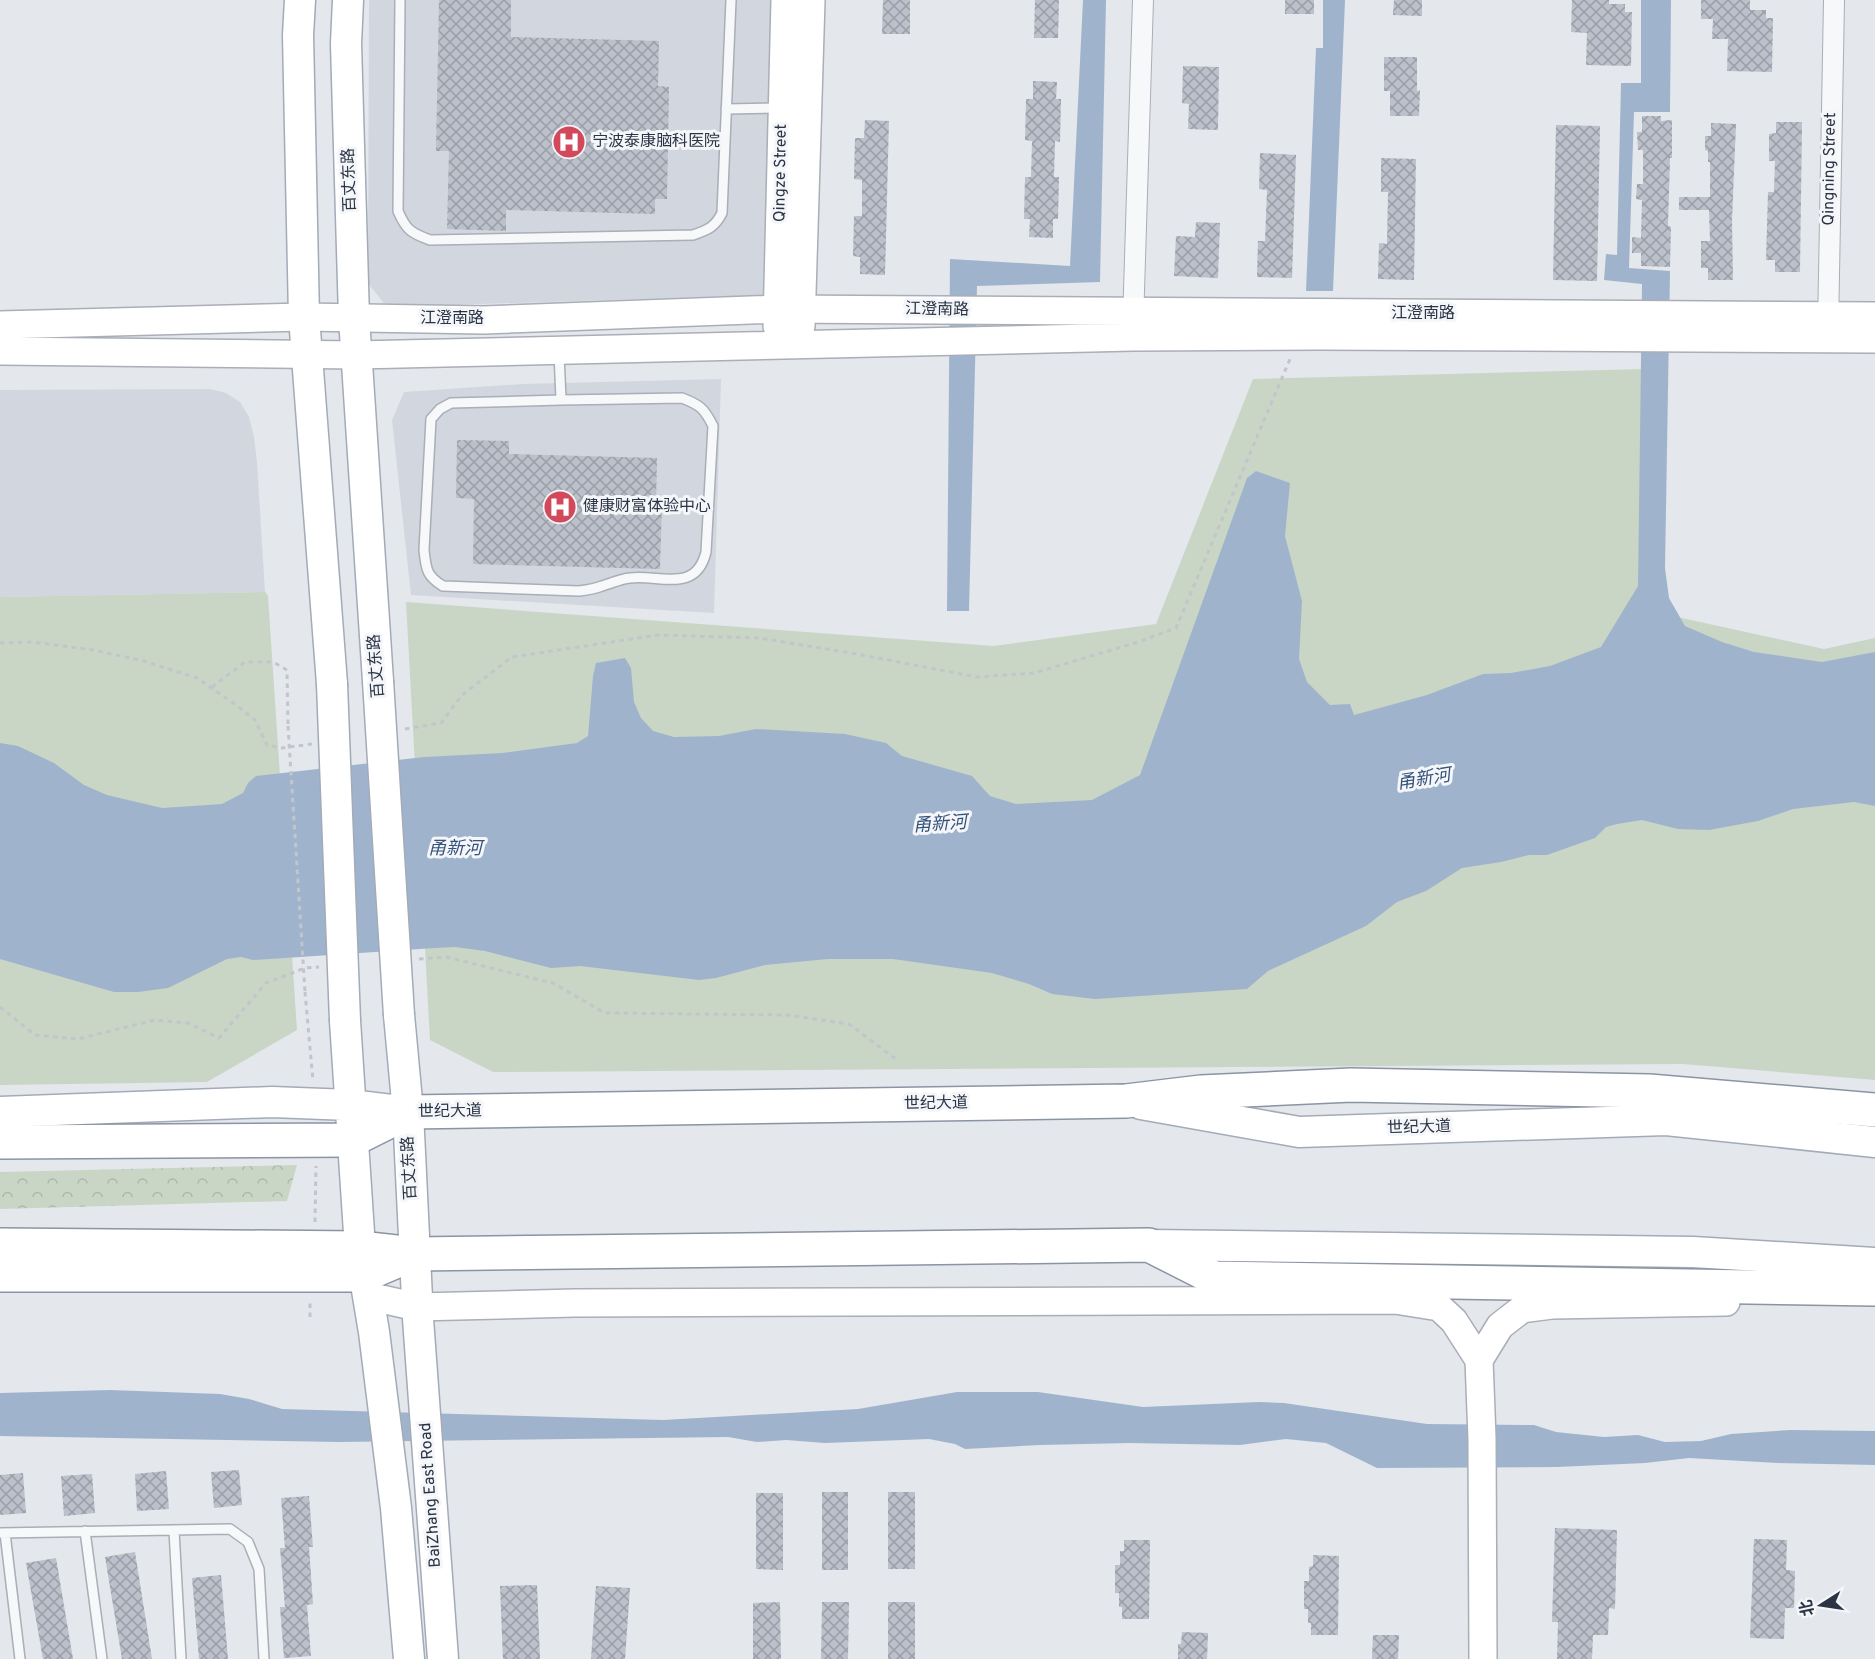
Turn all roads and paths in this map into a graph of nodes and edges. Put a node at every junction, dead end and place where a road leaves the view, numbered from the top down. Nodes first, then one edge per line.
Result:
1 (300, 0) edge
2 (348, 0) edge
3 (400, 0) edge
4 (731, 0) edge
5 (785, 0) edge
6 (811, 0) edge
7 (1143, 0) edge
8 (1834, 0) edge
9 (782, 108) junction
10 (726, 109) junction
11 (789, 309) junction
12 (1875, 316) edge
13 (304, 317) junction
14 (354, 318) junction
15 (0, 325) edge
16 (1133, 325) junction
17 (1828, 327) junction
18 (1875, 339) edge
19 (789, 346) junction
20 (0, 351) edge
21 (559, 351) junction
22 (307, 355) junction
23 (357, 355) junction
24 (1290, 359) dead end
25 (561, 400) junction
26 (0, 643) edge
27 (211, 687) junction
28 (396, 730) dead end
29 (316, 743) dead end
30 (411, 959) dead end
31 (328, 966) dead end
32 (305, 992) dead end
33 (0, 1006) edge
34 (897, 1060) dead end
35 (1126, 1101) junction
36 (350, 1105) junction
37 (1875, 1110) edge
38 (0, 1112) edge
39 (408, 1112) junction
40 (352, 1140) junction
41 (0, 1142) edge
42 (1875, 1142) edge
43 (0, 1245) edge
44 (1149, 1245) junction
45 (414, 1254) junction
46 (1875, 1263) edge
47 (364, 1273) junction
48 (0, 1275) edge
49 (1875, 1289) edge
50 (1875, 1300) edge
51 (418, 1319) junction
52 (1479, 1360) junction
53 (174, 1530) junction
54 (84, 1532) junction
55 (3, 1533) edge
56 (20, 1659) edge
57 (102, 1659) edge
58 (181, 1659) edge
59 (264, 1659) edge
60 (409, 1659) edge
61 (443, 1659) edge
62 (1483, 1659) edge

1 - 13 main road
2 - 14 main road, 百丈东路
3 - 10 lane
4 - 10 lane
5 - 9 main road, Qingze Street
6 - 11 main road, Qingze Street
7 - 16 street
8 - 17 street, Qingning Street
9 - 10 lane
9 - 11 main road, Qingze Street
11 - 14 main road, 江澄南路
11 - 16 main road, 江澄南路
11 - 19 main road, Qingze Street
12 - 17 main road, 江澄南路
13 - 14 main road, 江澄南路
13 - 15 main road, 江澄南路
13 - 22 main road
14 - 23 main road, 百丈东路
16 - 17 main road, 江澄南路
16 - 19 main road, 江澄南路
17 - 18 main road, 江澄南路
19 - 21 main road, 江澄南路
20 - 22 main road, 江澄南路
21 - 23 main road, 江澄南路
21 - 25 lane
22 - 23 main road, 江澄南路
22 - 36 main road, bridge
23 - 39 main road, 百丈东路, bridge
24 - 28 path
25 - 25 lane
26 - 27 path
27 - 29 path
27 - 32 path, bridge
30 - 34 path
31 - 33 path
35 - 37 highway
35 - 39 highway, 世纪大道
35 - 42 main road, 世纪大道
36 - 38 main road
36 - 39 main road
36 - 40 main road
39 - 40 highway, 世纪大道
39 - 45 main road, 百丈东路
40 - 41 highway, 世纪大道
40 - 47 main road
43 - 47 highway
44 - 45 highway
44 - 46 main road
44 - 49 highway
45 - 47 highway
45 - 51 main road, 百丈东路
47 - 48 highway
47 - 51 main road
47 - 60 main road
50 - 52 main road
51 - 52 main road
51 - 61 main road, BaiZhang East Road
52 - 62 main road
53 - 54 lane
53 - 58 lane
53 - 59 lane
54 - 55 lane
54 - 57 lane
55 - 56 lane

